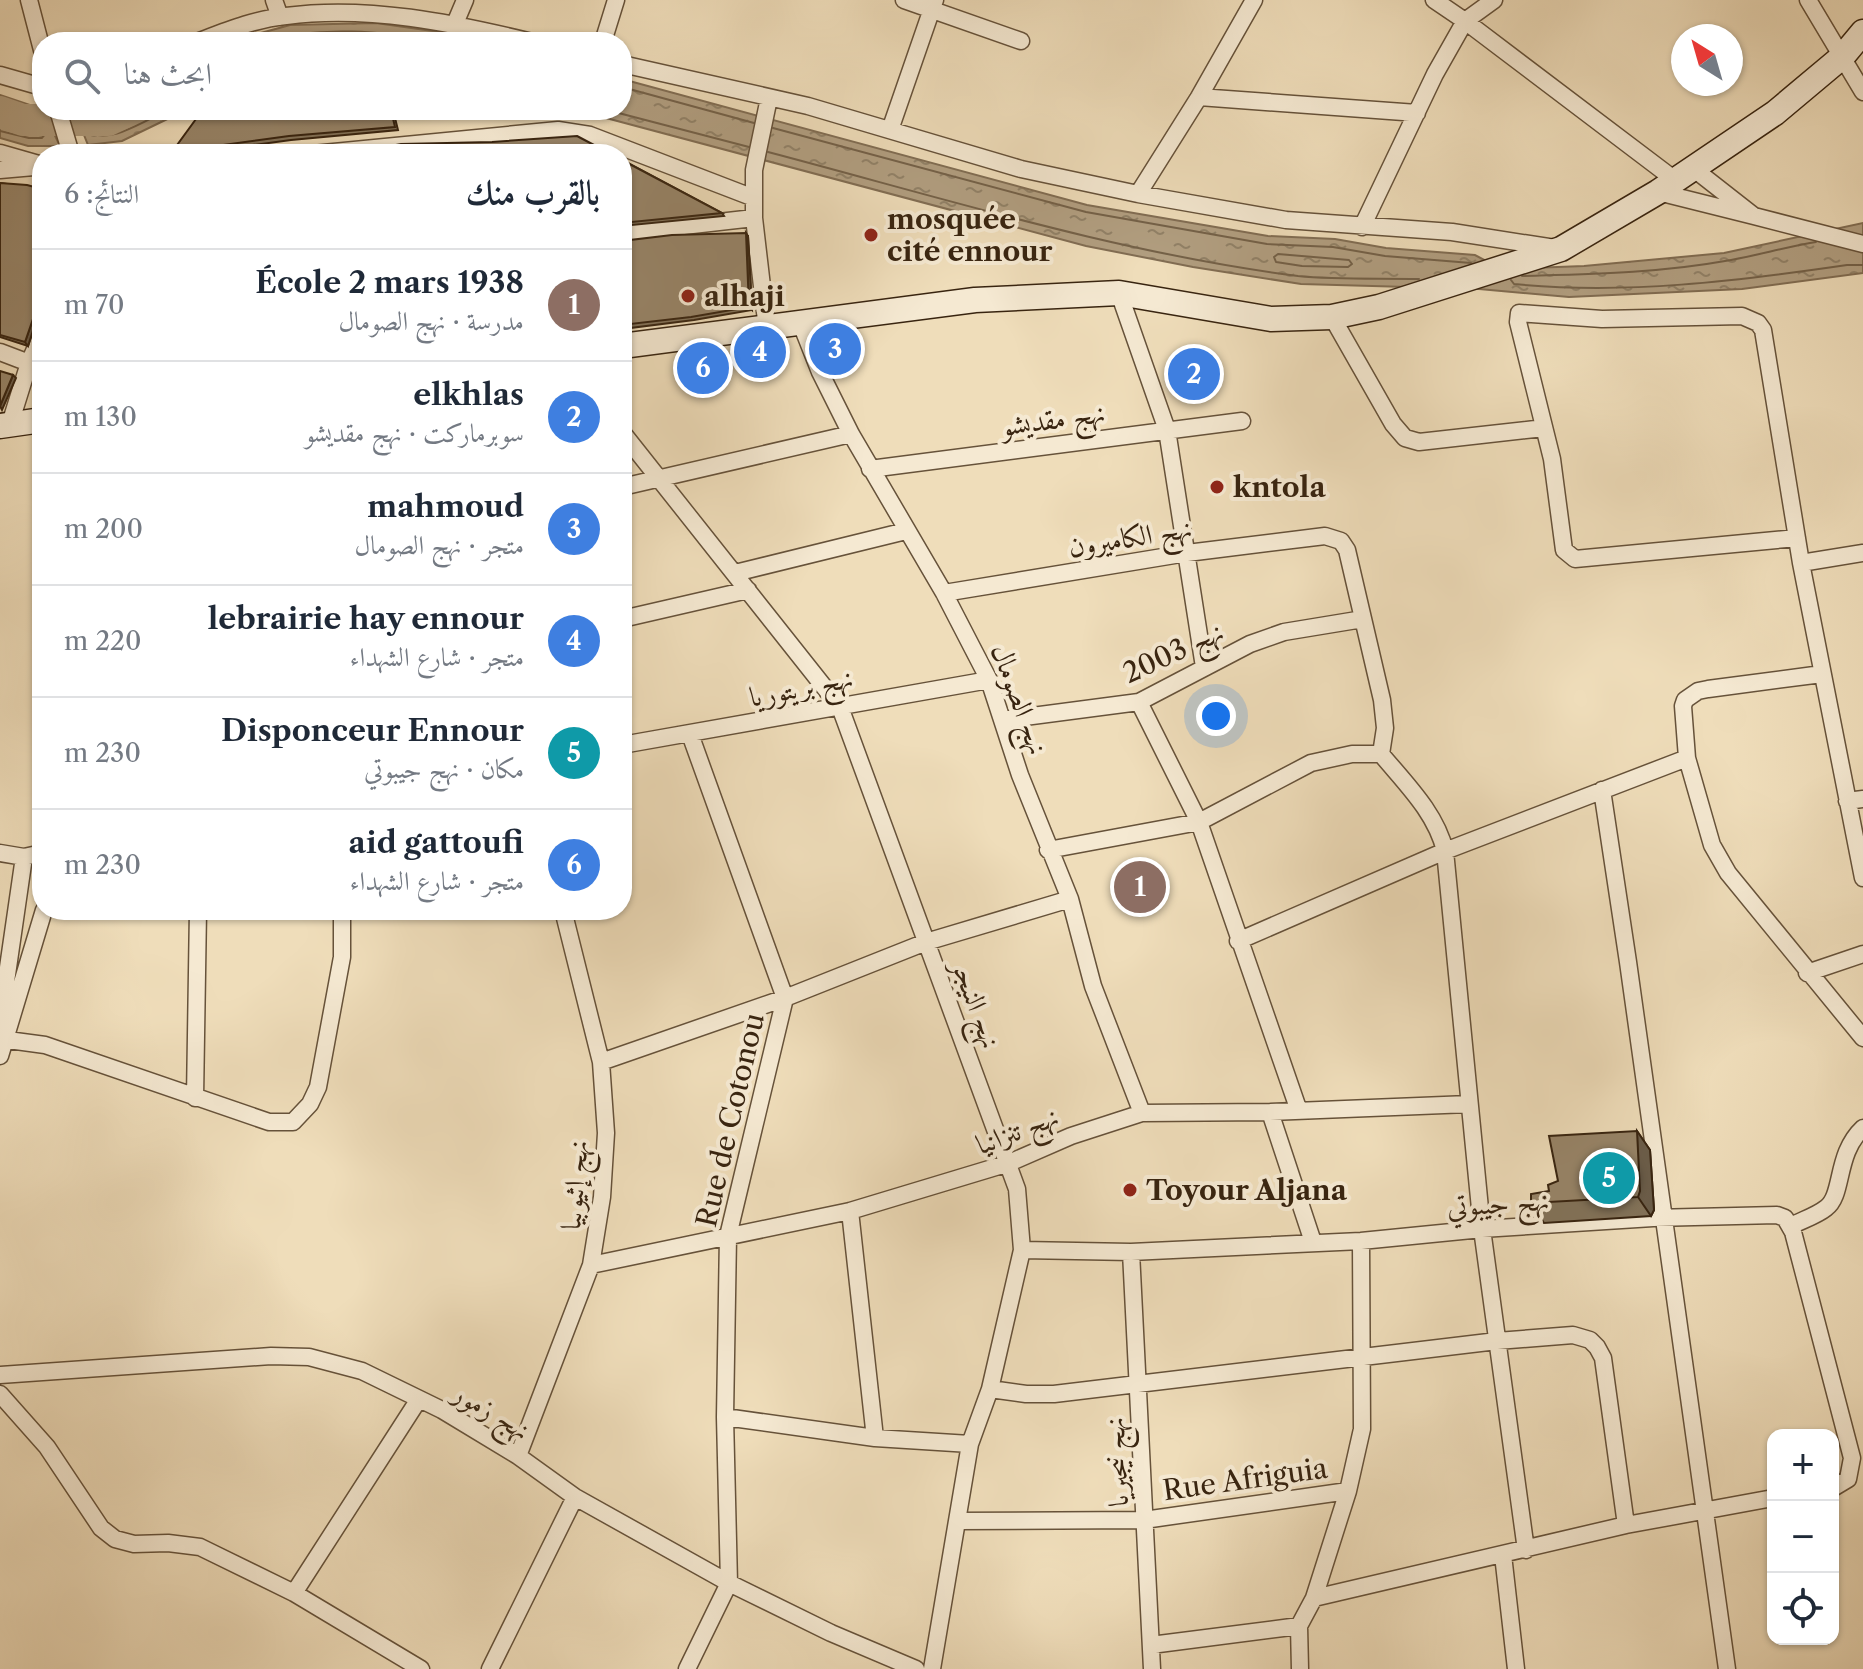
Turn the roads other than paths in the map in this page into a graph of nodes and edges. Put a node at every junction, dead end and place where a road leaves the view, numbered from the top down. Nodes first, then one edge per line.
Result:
1 (29, 0) edge
2 (465, 0) edge
3 (616, 0) edge
4 (904, 0) edge
5 (1254, 0) edge
6 (1434, 0) edge
7 (1494, 0) edge
8 (1808, 0) edge
9 (933, 4) edge
10 (1452, 5) edge
11 (277, 8) edge
12 (1465, 21) junction
13 (454, 26) junction
14 (37, 32) edge
15 (223, 32) edge
16 (483, 32) edge
17 (606, 32) edge
18 (1863, 32) edge
19 (1021, 41) dead end
20 (1843, 56) junction
21 (632, 67) edge
22 (0, 75) edge
23 (32, 84) edge
24 (1863, 92) edge
25 (1199, 97) junction
26 (768, 102) junction
27 (1417, 113) junction
28 (61, 120) edge
29 (890, 130) junction
30 (68, 144) edge
31 (415, 144) edge
32 (613, 144) edge
33 (632, 151) edge
34 (0, 153) edge
35 (32, 162) edge
36 (32, 166) edge
37 (0, 170) edge
38 (1676, 180) junction
39 (1138, 194) junction
40 (754, 198) junction
41 (1754, 216) junction
42 (754, 218) junction
43 (1362, 227) junction
44 (632, 232) edge
45 (1863, 244) edge
46 (1561, 249) junction
47 (1119, 293) junction
48 (1332, 317) junction
49 (801, 324) junction
50 (767, 329) junction
51 (632, 345) edge
52 (0, 352) edge
53 (32, 356) edge
54 (29, 363) junction
55 (32, 421) edge
56 (1242, 421) dead end
57 (5, 425) edge
58 (1544, 428) junction
59 (1167, 430) junction
60 (851, 434) junction
61 (632, 445) edge
62 (870, 469) junction
63 (658, 479) junction
64 (632, 485) edge
65 (906, 531) junction
66 (1797, 538) junction
67 (1187, 553) junction
68 (1863, 553) edge
69 (1801, 563) junction
70 (735, 573) junction
71 (748, 590) junction
72 (944, 593) junction
73 (632, 617) edge
74 (1363, 619) junction
75 (1204, 667) junction
76 (1822, 674) junction
77 (989, 680) junction
78 (1139, 702) junction
79 (840, 707) junction
80 (1002, 720) junction
81 (690, 734) junction
82 (632, 743) edge
83 (1381, 754) junction
84 (1687, 758) junction
85 (1602, 790) junction
86 (1855, 800) edge
87 (1199, 822) junction
88 (1048, 850) junction
89 (1445, 851) junction
90 (0, 853) edge
91 (32, 855) edge
92 (24, 857) junction
93 (1863, 878) edge
94 (1070, 899) junction
95 (41, 920) edge
96 (198, 920) edge
97 (342, 920) edge
98 (566, 920) edge
99 (1238, 941) junction
100 (926, 942) junction
101 (1863, 954) edge
102 (4, 958) edge
103 (1807, 973) junction
104 (785, 998) junction
105 (0, 1023) edge
106 (1863, 1038) edge
107 (2, 1045) edge
108 (601, 1062) junction
109 (195, 1098) junction
110 (1469, 1104) junction
111 (1299, 1111) junction
112 (1270, 1112) junction
113 (1142, 1113) junction
114 (1863, 1128) edge
115 (1009, 1163) junction
116 (850, 1211) junction
117 (1664, 1218) junction
118 (1791, 1226) junction
119 (1482, 1229) junction
120 (728, 1236) junction
121 (1361, 1241) junction
122 (1313, 1242) junction
123 (1022, 1250) junction
124 (1131, 1252) junction
125 (591, 1265) junction
126 (1497, 1341) junction
127 (1361, 1358) junction
128 (0, 1375) edge
129 (1138, 1385) junction
130 (990, 1389) junction
131 (0, 1394) edge
132 (419, 1399) junction
133 (725, 1417) junction
134 (875, 1438) junction
135 (970, 1444) junction
136 (518, 1456) junction
137 (1839, 1485) edge
138 (1348, 1491) junction
139 (575, 1497) junction
140 (1767, 1499) edge
141 (1706, 1510) junction
142 (1144, 1520) junction
143 (958, 1521) junction
144 (1626, 1525) junction
145 (1526, 1550) junction
146 (1503, 1555) junction
147 (729, 1583) junction
148 (294, 1593) junction
149 (1314, 1598) junction
150 (1299, 1626) junction
151 (1151, 1645) junction
152 (906, 1667) edge
153 (421, 1669) edge
154 (490, 1669) edge
155 (687, 1669) edge
156 (932, 1669) edge
157 (1152, 1669) edge
158 (1300, 1669) edge
159 (1516, 1669) edge
160 (1727, 1669) edge

1 - 14 street
2 - 13 street
3 - 17 street
4 - 9 street
5 - 25 street
6 - 10 street
7 - 12 street
8 - 20 street
9 - 19 street
9 - 29 street
10 - 12 street
11 - 13 street
11 - 15 street
12 - 27 street
12 - 38 street
13 - 16 street
18 - 20 main road
20 - 24 street
20 - 38 main road
21 - 26 street
22 - 23 street
25 - 27 street
25 - 39 street
26 - 29 street
26 - 40 street
27 - 43 street
28 - 30 street
29 - 39 street
31 - 32 street
33 - 40 street
34 - 35 street
36 - 37 street
38 - 41 street
38 - 41 street
38 - 46 main road
39 - 43 street
40 - 42 street
41 - 45 street
42 - 44 street
42 - 50 street
43 - 46 street
46 - 48 main road
47 - 48 main road
47 - 49 main road
47 - 59 street
48 - 58 street
49 - 50 main road
49 - 60 street, نهج الصومال
50 - 51 main road
52 - 54 street
53 - 54 street
54 - 57 street
55 - 57 main road
56 - 59 street, نهج مقديشو
58 - 66 street
58 - 66 street
59 - 62 street, نهج مقديشو
59 - 67 street
60 - 62 street, نهج الصومال
60 - 63 street
61 - 63 street, نهج النيجر
62 - 65 street, نهج الصومال
63 - 64 street
63 - 70 street, نهج النيجر
65 - 70 street
65 - 72 street, نهج الصومال
66 - 69 street
67 - 72 street, نهج الكاميرون
67 - 74 street, نهج الكاميرون
67 - 75 street
68 - 69 street
69 - 76 street
70 - 71 street, نهج النيجر
71 - 73 street
71 - 79 street, نهج النيجر
72 - 77 street, نهج الصومال
74 - 75 street, نهج 2003
74 - 83 street
75 - 78 street, نهج 2003
76 - 84 street
76 - 86 street
77 - 79 street, نهج بريتوريا
77 - 80 street, نهج الصومال
78 - 80 street, نهج 2003
78 - 87 street
79 - 81 street, نهج بريتوريا
79 - 100 street, نهج النيجر
80 - 88 street, نهج الصومال
81 - 82 street, نهج بريتوريا
81 - 104 street, Rue de Cotonou
83 - 87 street
83 - 89 street
84 - 85 street
84 - 103 street
85 - 89 street
85 - 117 street
86 - 93 street
87 - 88 street
87 - 99 street
88 - 94 street, نهج الصومال
89 - 99 street
89 - 110 street
90 - 92 street
91 - 92 street
92 - 102 street
94 - 100 street
94 - 113 street, نهج الصومال
95 - 107 street
96 - 109 street
97 - 109 street
98 - 108 street, نهج إثيوبيا
99 - 111 street
100 - 104 street
100 - 115 street, نهج النيجر
101 - 103 street
102 - 105 street
103 - 106 street
104 - 108 street
104 - 120 street, Rue de Cotonou
107 - 109 street
108 - 125 street, نهج إثيوبيا
110 - 111 street, نهج تنزانيا
110 - 119 street
111 - 112 street, نهج تنزانيا
112 - 113 street, نهج تنزانيا
112 - 122 street
113 - 115 street, نهج تنزانيا
114 - 118 street
115 - 116 street, نهج تنزانيا
115 - 123 street, نهج النيجر
116 - 120 street, نهج تنزانيا
116 - 134 street
117 - 118 street, نهج جيبوتي
117 - 119 street, نهج جيبوتي
117 - 141 street
118 - 137 street
119 - 121 street, نهج جيبوتي
119 - 126 street
120 - 125 street, نهج تنزانيا
120 - 133 street, Rue de Cotonou
121 - 122 street, نهج جيبوتي
121 - 127 street
122 - 124 street, نهج جيبوتي
123 - 124 street, نهج جيبوتي
123 - 130 street, نهج النيجر
124 - 129 street, نهج نيجيريا
125 - 136 street, نهج إثيوبيا
126 - 127 street
126 - 144 street
126 - 145 street
127 - 129 street
127 - 138 street
128 - 132 street, نهج زمور
129 - 130 street
129 - 142 street, نهج نيجيريا
130 - 135 street, نهج النيجر
131 - 148 street
132 - 136 street, نهج زمور
132 - 148 street
133 - 134 street
133 - 147 street, Rue de Cotonou
134 - 135 street
135 - 143 street, نهج النيجر
136 - 139 street, نهج زمور
138 - 142 street, Rue Afriguia
138 - 149 street
139 - 147 street, نهج زمور
139 - 154 street
140 - 141 street
141 - 144 street
141 - 160 street
142 - 143 street, Rue Afriguia
142 - 151 street, نهج نيجيريا
143 - 156 street, نهج النيجر
144 - 145 street
145 - 146 street
146 - 149 street
146 - 159 street
147 - 152 street, نهج زمور
147 - 155 street, Rue de Cotonou
148 - 153 street
149 - 150 street
150 - 151 street
150 - 158 street
151 - 157 street, نهج نيجيريا

